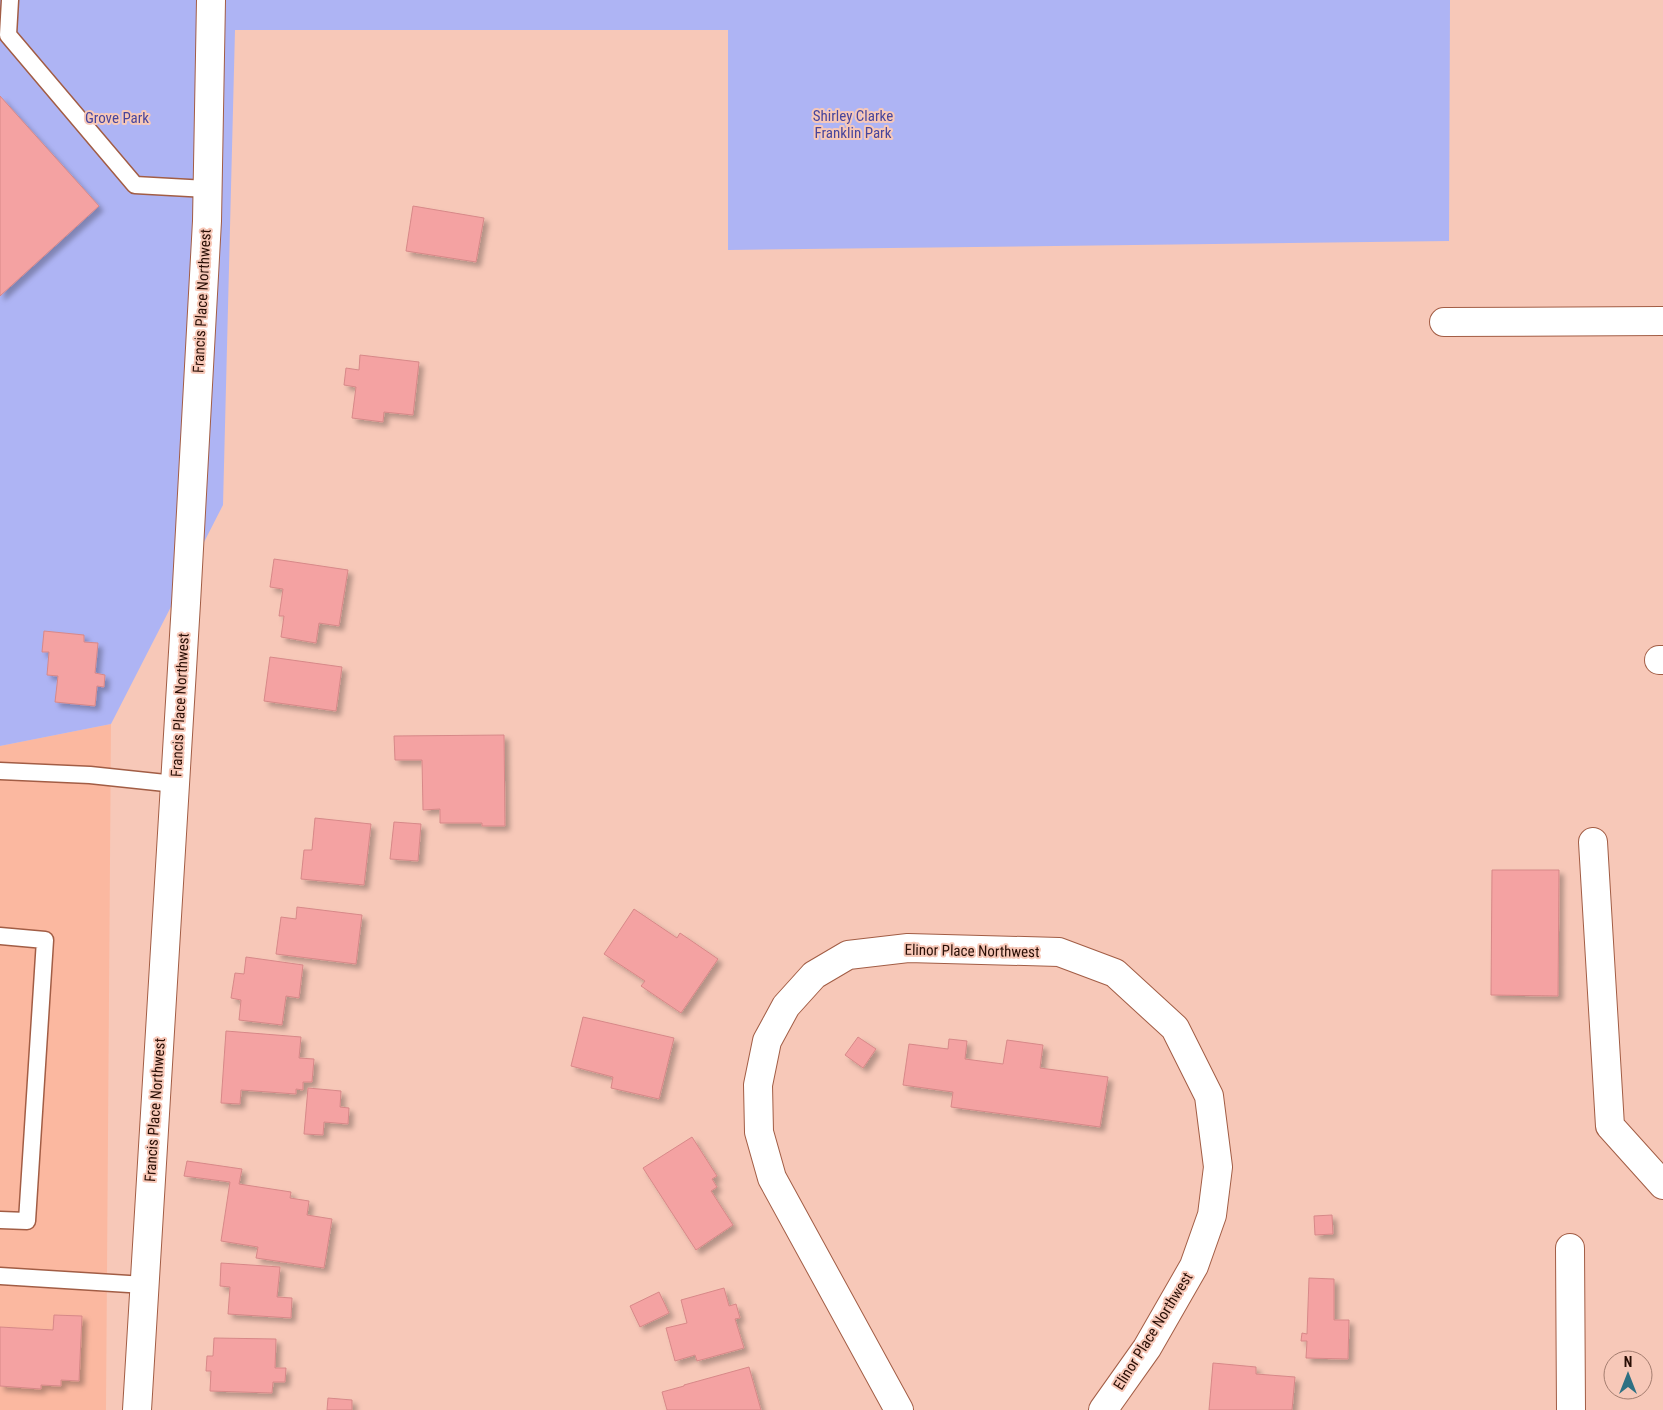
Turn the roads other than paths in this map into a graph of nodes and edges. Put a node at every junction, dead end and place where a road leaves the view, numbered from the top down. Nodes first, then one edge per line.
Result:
1 (10, 0) edge
2 (211, 0) edge
3 (207, 189) junction
4 (1663, 321) edge
5 (1444, 322) dead end
6 (0, 770) edge
7 (176, 784) junction
8 (1593, 842) dead end
9 (0, 936) edge
10 (1663, 1184) edge
11 (0, 1220) edge
12 (1570, 1248) dead end
13 (0, 1276) edge
14 (145, 1285) junction
15 (137, 1410) edge
16 (899, 1410) edge
17 (1103, 1410) edge
18 (1571, 1410) edge

1 - 3 lane
2 - 3 street, Francis Place Northwest
3 - 7 street, Francis Place Northwest
4 - 5 street
6 - 7 lane
7 - 14 street, Francis Place Northwest
8 - 10 street
9 - 11 lane
12 - 18 street
13 - 14 lane
14 - 15 street, Francis Place Northwest
16 - 17 street, Elinor Place Northwest

